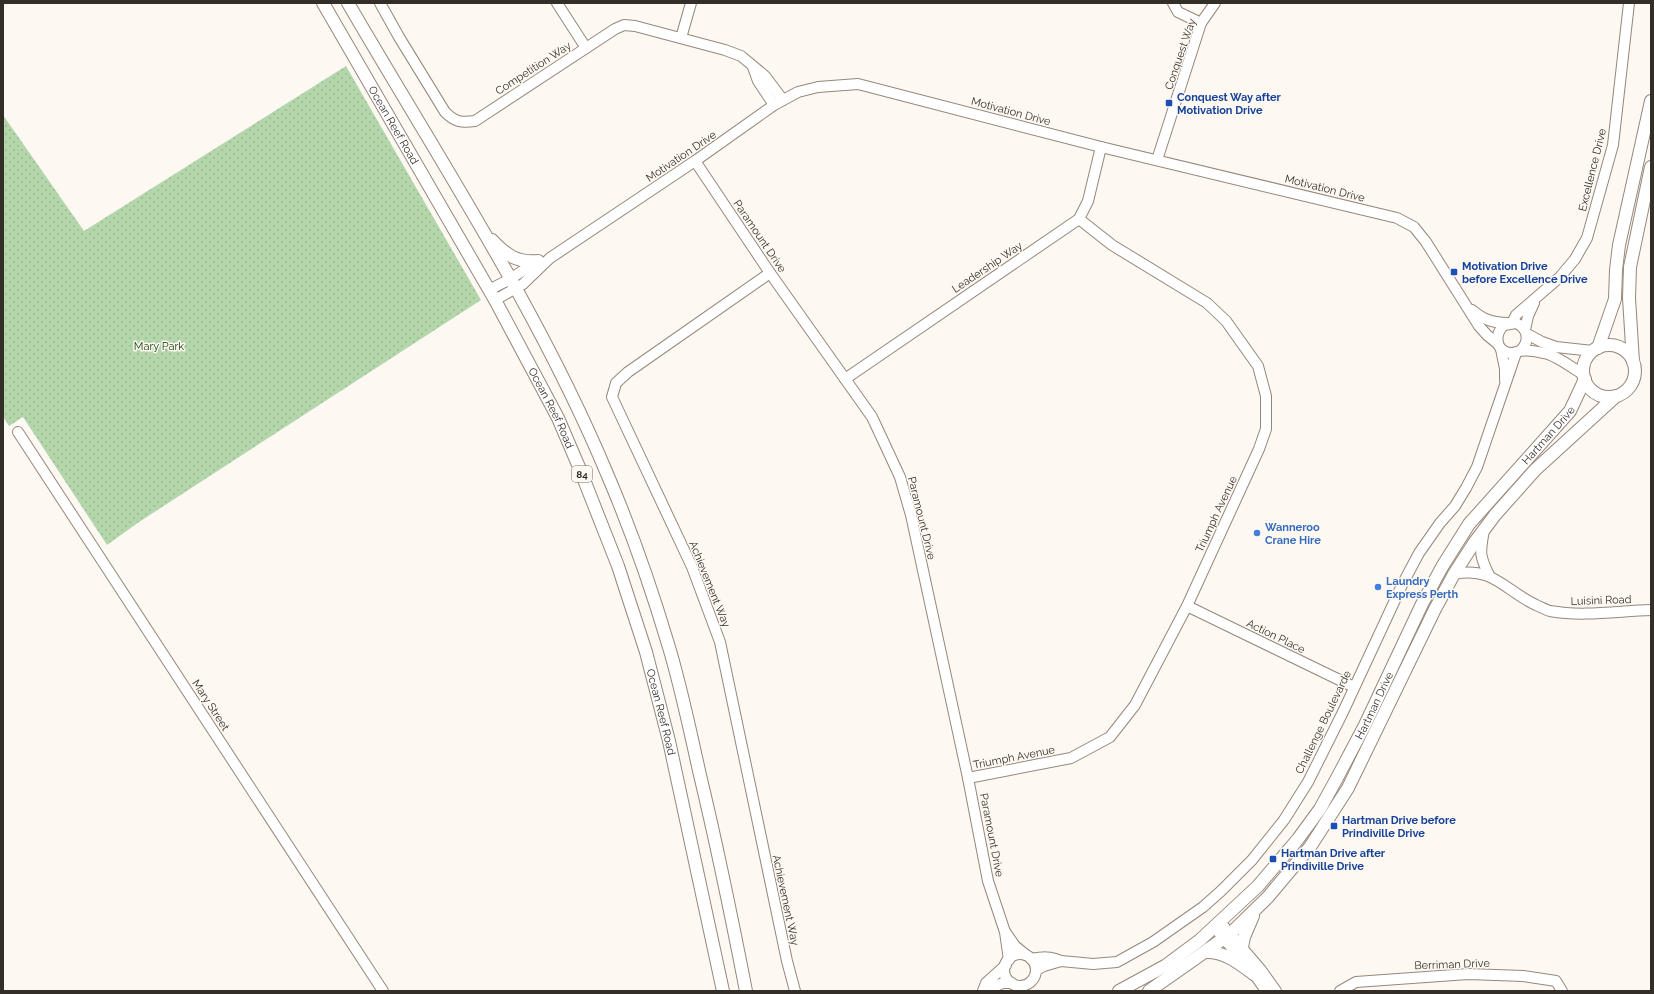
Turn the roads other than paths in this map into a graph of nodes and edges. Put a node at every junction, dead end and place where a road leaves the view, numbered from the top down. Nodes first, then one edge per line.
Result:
1 (323, 3) edge
2 (348, 3) edge
3 (380, 3) edge
4 (557, 3) edge
5 (691, 3) edge
6 (1173, 3) edge
7 (1215, 3) edge
8 (1629, 3) edge
9 (1201, 23) junction
10 (682, 38) junction
11 (586, 48) junction
12 (753, 67) junction
13 (783, 100) junction
14 (1651, 101) edge
15 (774, 105) junction
16 (1648, 132) edge
17 (1101, 147) junction
18 (1157, 160) junction
19 (695, 161) junction
20 (1651, 167) edge
21 (1079, 219) junction
22 (478, 224) junction
23 (544, 260) junction
24 (770, 273) junction
25 (512, 284) junction
26 (492, 295) junction
27 (1536, 299) junction
28 (1466, 305) junction
29 (1510, 323) junction
30 (1526, 332) junction
31 (1500, 346) junction
32 (1595, 350) junction
33 (1518, 352) junction
34 (1633, 362) junction
35 (1584, 377) junction
36 (845, 379) junction
37 (1504, 386) junction
38 (1616, 396) junction
39 (18, 432) dead end
40 (1484, 529) junction
41 (1454, 574) junction
42 (1489, 576) junction
43 (1187, 606) junction
44 (1651, 610) edge
45 (1354, 687) junction
46 (968, 778) junction
47 (1255, 909) junction
48 (1217, 925) junction
49 (1005, 932) junction
50 (1227, 937) junction
51 (1242, 947) junction
52 (1207, 952) junction
53 (1028, 957) junction
54 (740, 959) junction
55 (1061, 961) junction
56 (1007, 962) junction
57 (1036, 970) junction
58 (1255, 975) junction
59 (1017, 987) edge
60 (1032, 987) edge
61 (383, 991) edge
62 (723, 991) edge
63 (746, 991) edge
64 (752, 991) edge
65 (795, 991) edge
66 (983, 991) edge
67 (1119, 991) edge
68 (1149, 991) edge
69 (1266, 991) edge
70 (1276, 991) edge
71 (1340, 991) edge
72 (1562, 991) edge

1 - 26 main road, Ocean Reef Road / 84
2 - 22 main road, Ocean Reef Road / 84
3 - 11 street, Competition Way
4 - 11 street
5 - 10 street
6 - 9 street
7 - 9 street, Conquest Way
8 - 27 street, Excellence Drive
9 - 18 street, Conquest Way
10 - 11 street, Competition Way
10 - 12 street, Competition Way
12 - 13 street, Competition Way
12 - 15 street, Competition Way
13 - 15 street, Motivation Drive
13 - 17 street, Motivation Drive
14 - 16 main road
15 - 19 street, Motivation Drive
16 - 32 main road
17 - 18 street, Motivation Drive
17 - 21 street, Leadership Way
18 - 28 street, Motivation Drive
19 - 23 street, Motivation Drive
19 - 24 street, Paramount Drive
20 - 34 main road
21 - 36 street, Leadership Way
21 - 43 street, Triumph Avenue
22 - 23 main road
22 - 25 main road, Ocean Reef Road / 84
23 - 25 street, Motivation Drive
24 - 36 street, Paramount Drive
24 - 65 street, Achievement Way
25 - 26 street, Motivation Drive
25 - 54 main road, Ocean Reef Road / 84
26 - 62 main road, Ocean Reef Road / 84
27 - 29 street, Excellence Drive
27 - 30 street, Excellence Drive
28 - 29 street, Motivation Drive
28 - 31 street, Motivation Drive
29 - 30 street
29 - 31 street
30 - 32 street
30 - 33 street
31 - 33 street
31 - 37 street, Challenge Boulevarde
32 - 34 main road
32 - 35 main road
33 - 35 street
33 - 37 street, Challenge Boulevarde
34 - 38 main road
35 - 38 main road
35 - 48 main road, Hartman Drive
36 - 46 street, Paramount Drive
37 - 45 street, Challenge Boulevarde
38 - 40 main road, Hartman Drive
39 - 61 street, Mary Street
40 - 41 main road, Hartman Drive
40 - 42 street
41 - 42 street, Luisini Road
41 - 47 main road, Hartman Drive
42 - 44 street, Luisini Road
43 - 45 street, Action Place
43 - 46 street, Triumph Avenue
45 - 55 street, Challenge Boulevarde
46 - 49 street, Paramount Drive
47 - 50 main road, Hartman Drive
47 - 51 main road
48 - 50 street
48 - 67 main road, Hartman Drive
49 - 53 street, Paramount Drive
49 - 56 street, Paramount Drive
50 - 51 street
50 - 52 main road, Hartman Drive
50 - 58 street
51 - 70 street
52 - 58 main road
52 - 68 main road, Hartman Drive
53 - 55 street, Challenge Boulevarde
53 - 56 street
53 - 57 street
54 - 63 main road, Ocean Reef Road / 84
54 - 64 main road
55 - 57 street, Challenge Boulevarde
56 - 59 street
56 - 66 street
57 - 60 street
58 - 69 street
59 - 60 street
59 - 66 street
71 - 72 street, Berriman Drive

